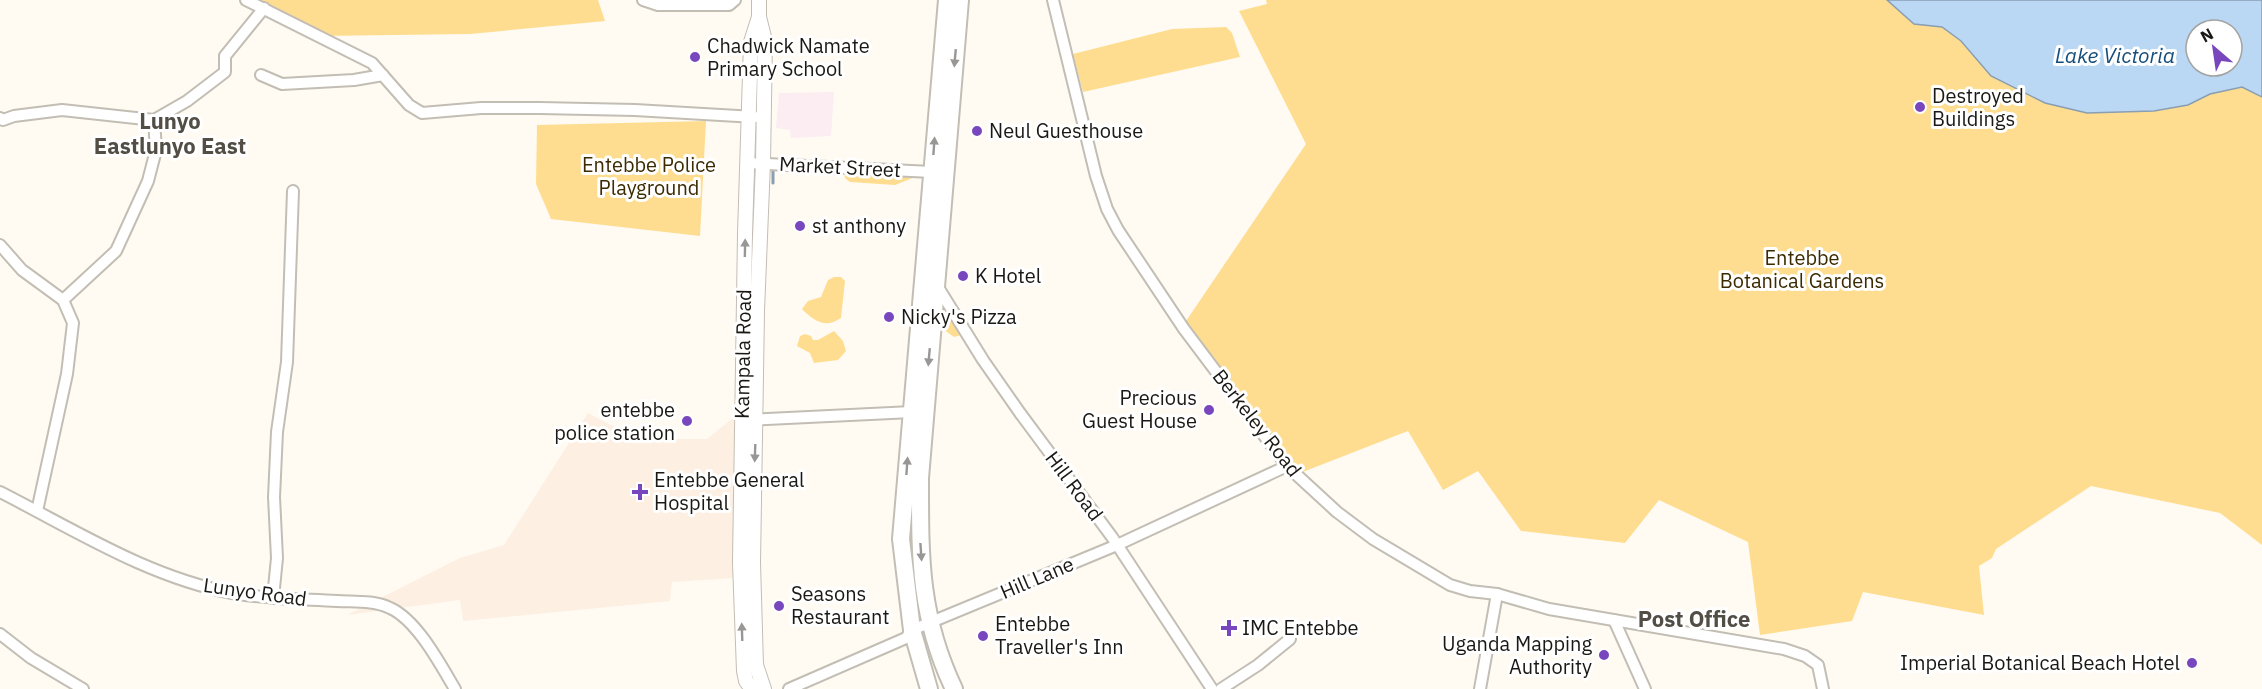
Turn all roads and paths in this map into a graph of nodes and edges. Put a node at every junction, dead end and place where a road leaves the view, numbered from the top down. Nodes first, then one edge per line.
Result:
1 (246, 0) edge
2 (642, 0) edge
3 (735, 0) edge
4 (759, 0) edge
5 (947, 0) edge
6 (960, 0) edge
7 (1053, 0) edge
8 (678, 3) edge
9 (264, 8) junction
10 (759, 17) junction
11 (261, 75) dead end
12 (383, 75) junction
13 (764, 116) junction
14 (749, 117) junction
15 (0, 118) edge
16 (154, 120) junction
17 (747, 162) junction
18 (763, 163) junction
19 (932, 172) junction
20 (293, 191) dead end
21 (0, 245) edge
22 (936, 284) junction
23 (63, 300) junction
24 (912, 412) junction
25 (742, 419) junction
26 (756, 420) junction
27 (1287, 466) junction
28 (0, 492) edge
29 (37, 511) junction
30 (1117, 545) junction
31 (746, 563) junction
32 (1497, 594) junction
33 (273, 597) junction
34 (1614, 620) junction
35 (929, 623) junction
36 (912, 630) junction
37 (0, 634) edge
38 (1290, 639) dead end
39 (83, 689) edge
40 (454, 689) edge
41 (752, 689) edge
42 (764, 689) edge
43 (789, 689) edge
44 (929, 689) edge
45 (954, 689) edge
46 (1212, 689) edge
47 (1221, 689) edge
48 (1480, 689) edge
49 (1645, 689) edge
50 (1823, 689) edge

1 - 9 street
2 - 8 street
3 - 8 street
4 - 10 main road, Kampala Road
19 -> 5 highway
6 -> 22 highway
7 - 27 street, Berkeley Road
9 - 12 street
9 - 16 street
10 - 13 main road, Kampala Road
10 - 14 main road, Kampala Road
11 - 12 street
12 - 14 street
13 - 14 street
13 - 18 main road, Kampala Road
14 - 17 main road, Kampala Road
15 - 16 street
16 - 23 street
17 - 18 street, Market Street
25 -> 17 main road, Kampala Road
18 - 19 street, Market Street
18 - 26 main road, Kampala Road
19 - 24 highway
20 - 33 street
21 - 23 street
22 - 30 street, Hill Road
22 -> 35 highway
23 - 29 street
24 - 26 street
36 -> 24 highway
25 - 26 street
25 - 31 main road, Kampala Road
26 -> 31 main road, Kampala Road
27 - 30 street, Hill Lane
27 - 32 street, Berkeley Road
28 - 29 street, Lunyo Road
29 - 33 street, Lunyo Road
30 - 35 street, Hill Lane
30 - 46 street, Hill Road
41 -> 31 main road, Kampala Road
31 - 42 main road, Kampala Road
32 - 34 street, Berkeley Road
32 - 48 street
33 - 40 street, Lunyo Road
34 - 49 street
34 - 50 street, Berkeley Road
35 - 36 street, Hill Lane
35 - 45 highway
36 - 43 street, Hill Lane
36 - 44 highway
37 - 39 street
38 - 47 street

